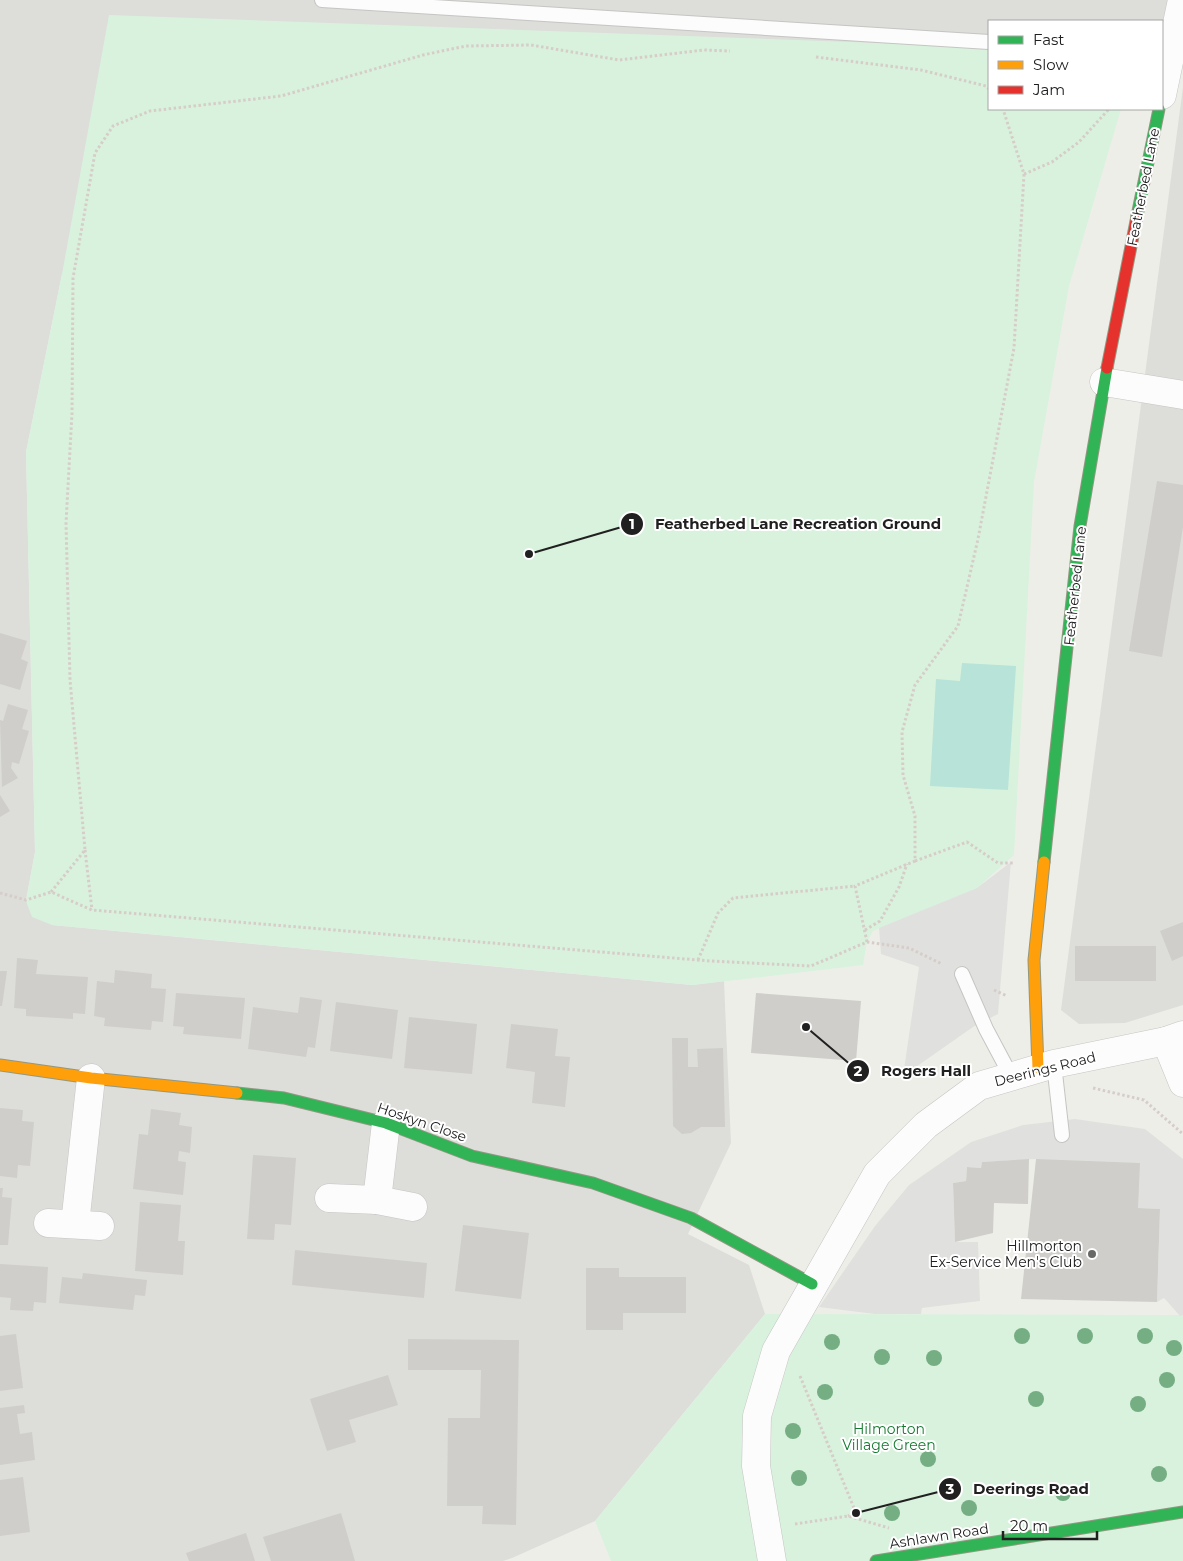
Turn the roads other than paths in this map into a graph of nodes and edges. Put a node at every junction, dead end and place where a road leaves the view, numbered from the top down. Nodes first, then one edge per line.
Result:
1 (322, 0) edge
2 (1182, 0) edge
3 (988, 42) edge
4 (1166, 52) edge
5 (1163, 84) edge
6 (1159, 110) edge
7 (1104, 382) junction
8 (1183, 395) edge
9 (962, 974) road end
10 (1174, 1038) edge
11 (0, 1064) edge
12 (1050, 1074) junction
13 (1011, 1076) junction
14 (91, 1078) junction
15 (1183, 1083) edge
16 (386, 1123) junction
17 (1062, 1135) dead end
18 (329, 1198) dead end
19 (377, 1200) junction
20 (413, 1206) dead end
21 (48, 1223) dead end
22 (812, 1284) junction
23 (1183, 1512) edge
24 (985, 1553) edge
25 (772, 1561) edge
26 (876, 1561) edge

1 - 3 lane
2 - 4 street
4 - 5 street
6 - 7 main road, Featherbed Lane
7 - 8 street
7 - 12 main road, Featherbed Lane
9 - 13 lane
10 - 12 street, Deerings Road
10 - 15 street
11 - 14 main road, Hoskyn Close
12 - 13 street, Deerings Road
12 - 17 lane
13 - 22 street, Deerings Road
14 - 16 main road, Hoskyn Close
14 - 21 street
16 - 19 street
16 - 22 main road, Hoskyn Close
18 - 19 street
19 - 20 street
22 - 25 street, Deerings Road
23 - 24 main road, Ashlawn Road
24 - 26 main road, Ashlawn Road

